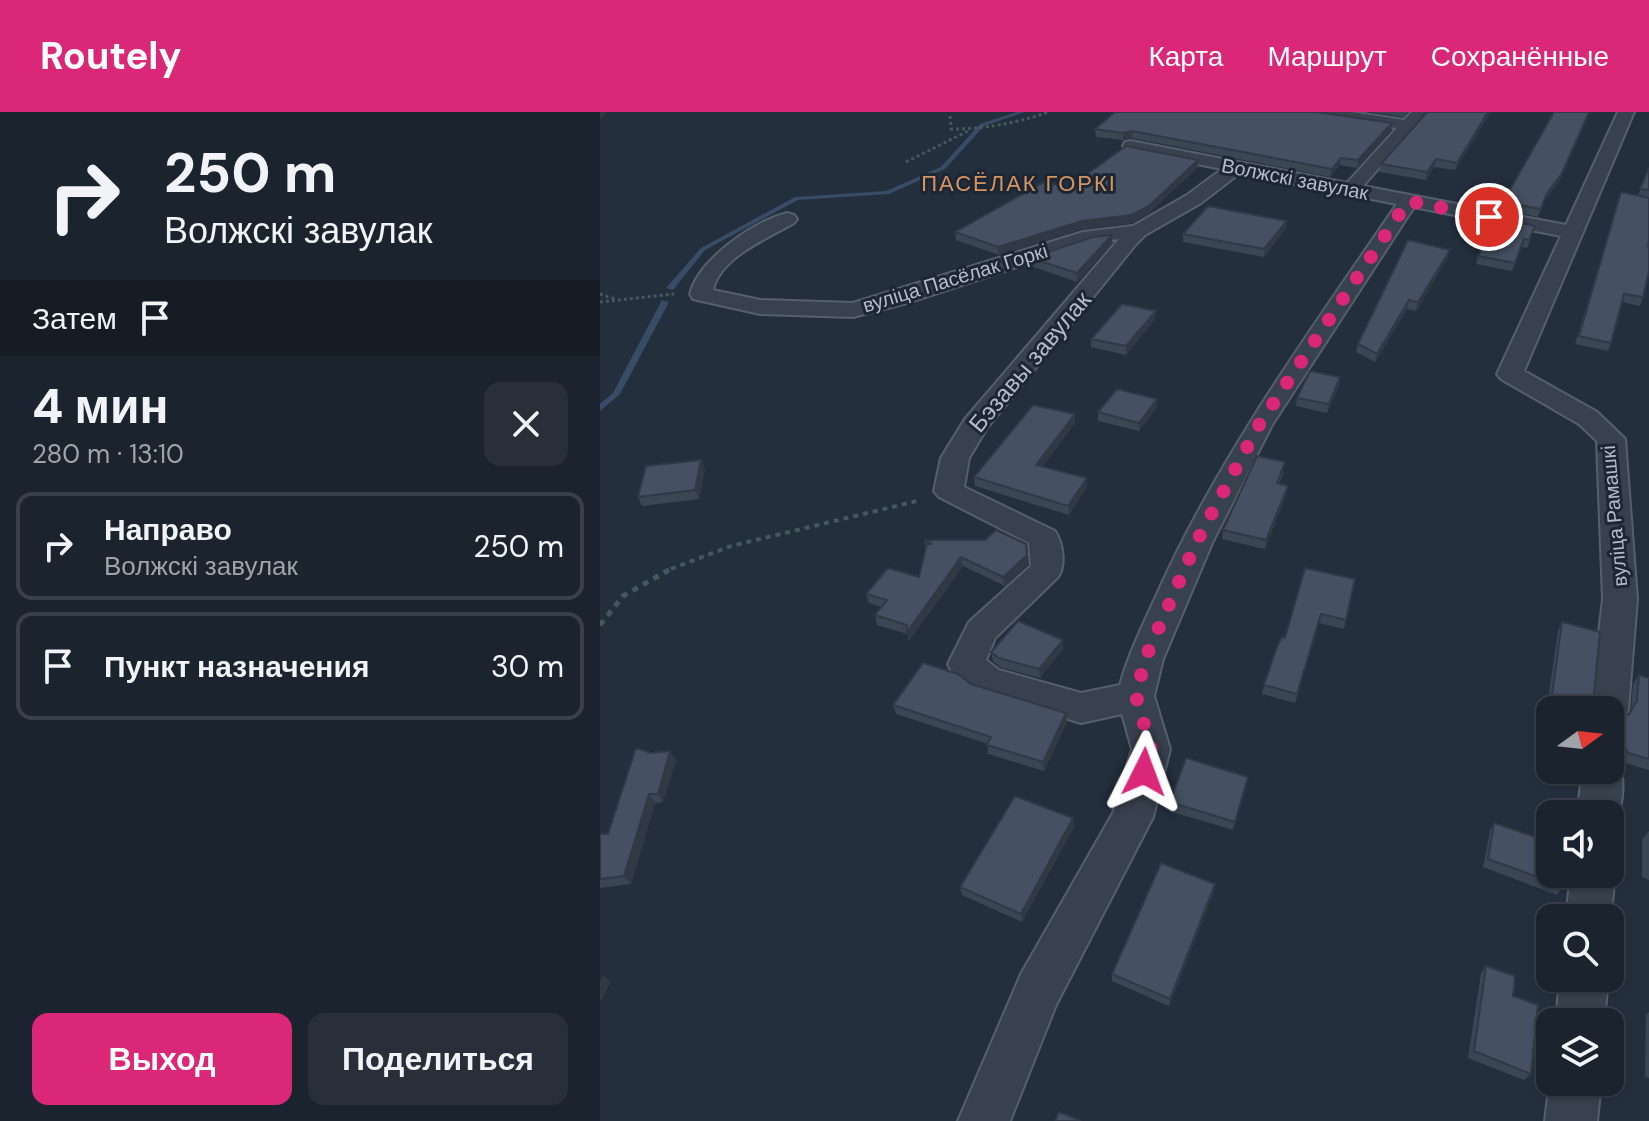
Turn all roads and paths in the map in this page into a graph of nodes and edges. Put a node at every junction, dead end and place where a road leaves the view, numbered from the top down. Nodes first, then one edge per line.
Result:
1 (1049, 112) edge
2 (1318, 112) edge
3 (1626, 112) edge
4 (950, 116) dead end
5 (1414, 119) edge
6 (971, 129) junction
7 (1131, 146) edge
8 (906, 162) dead end
9 (1235, 168) junction
10 (1350, 190) junction
11 (1408, 201) junction
12 (787, 219) dead end
13 (1138, 231) junction
14 (1570, 232) junction
15 (700, 291) junction
16 (600, 294) edge
17 (616, 299) junction
18 (600, 302) edge
19 (908, 503) dead end
20 (600, 625) edge
21 (1136, 696) junction
22 (1610, 696) edge
23 (1574, 1096) edge
24 (984, 1121) edge
25 (1571, 1121) edge

1 - 6 path
2 - 5 street
3 - 14 street, вуліца Рамашкі
4 - 6 path
5 - 10 street
6 - 8 path
7 - 9 street, Волжскі завулак
9 - 10 street, Волжскі завулак
9 - 13 street
10 - 11 street, Волжскі завулак
11 - 14 street, Волжскі завулак
11 - 21 street
12 - 15 street
13 - 15 street, вуліца Пасёлак Горкі
13 - 21 street, Бэзавы завулак
14 - 22 street, вуліца Рамашкі
15 - 17 path
16 - 17 path
17 - 18 path
19 - 20 path
21 - 24 street
23 - 25 street

